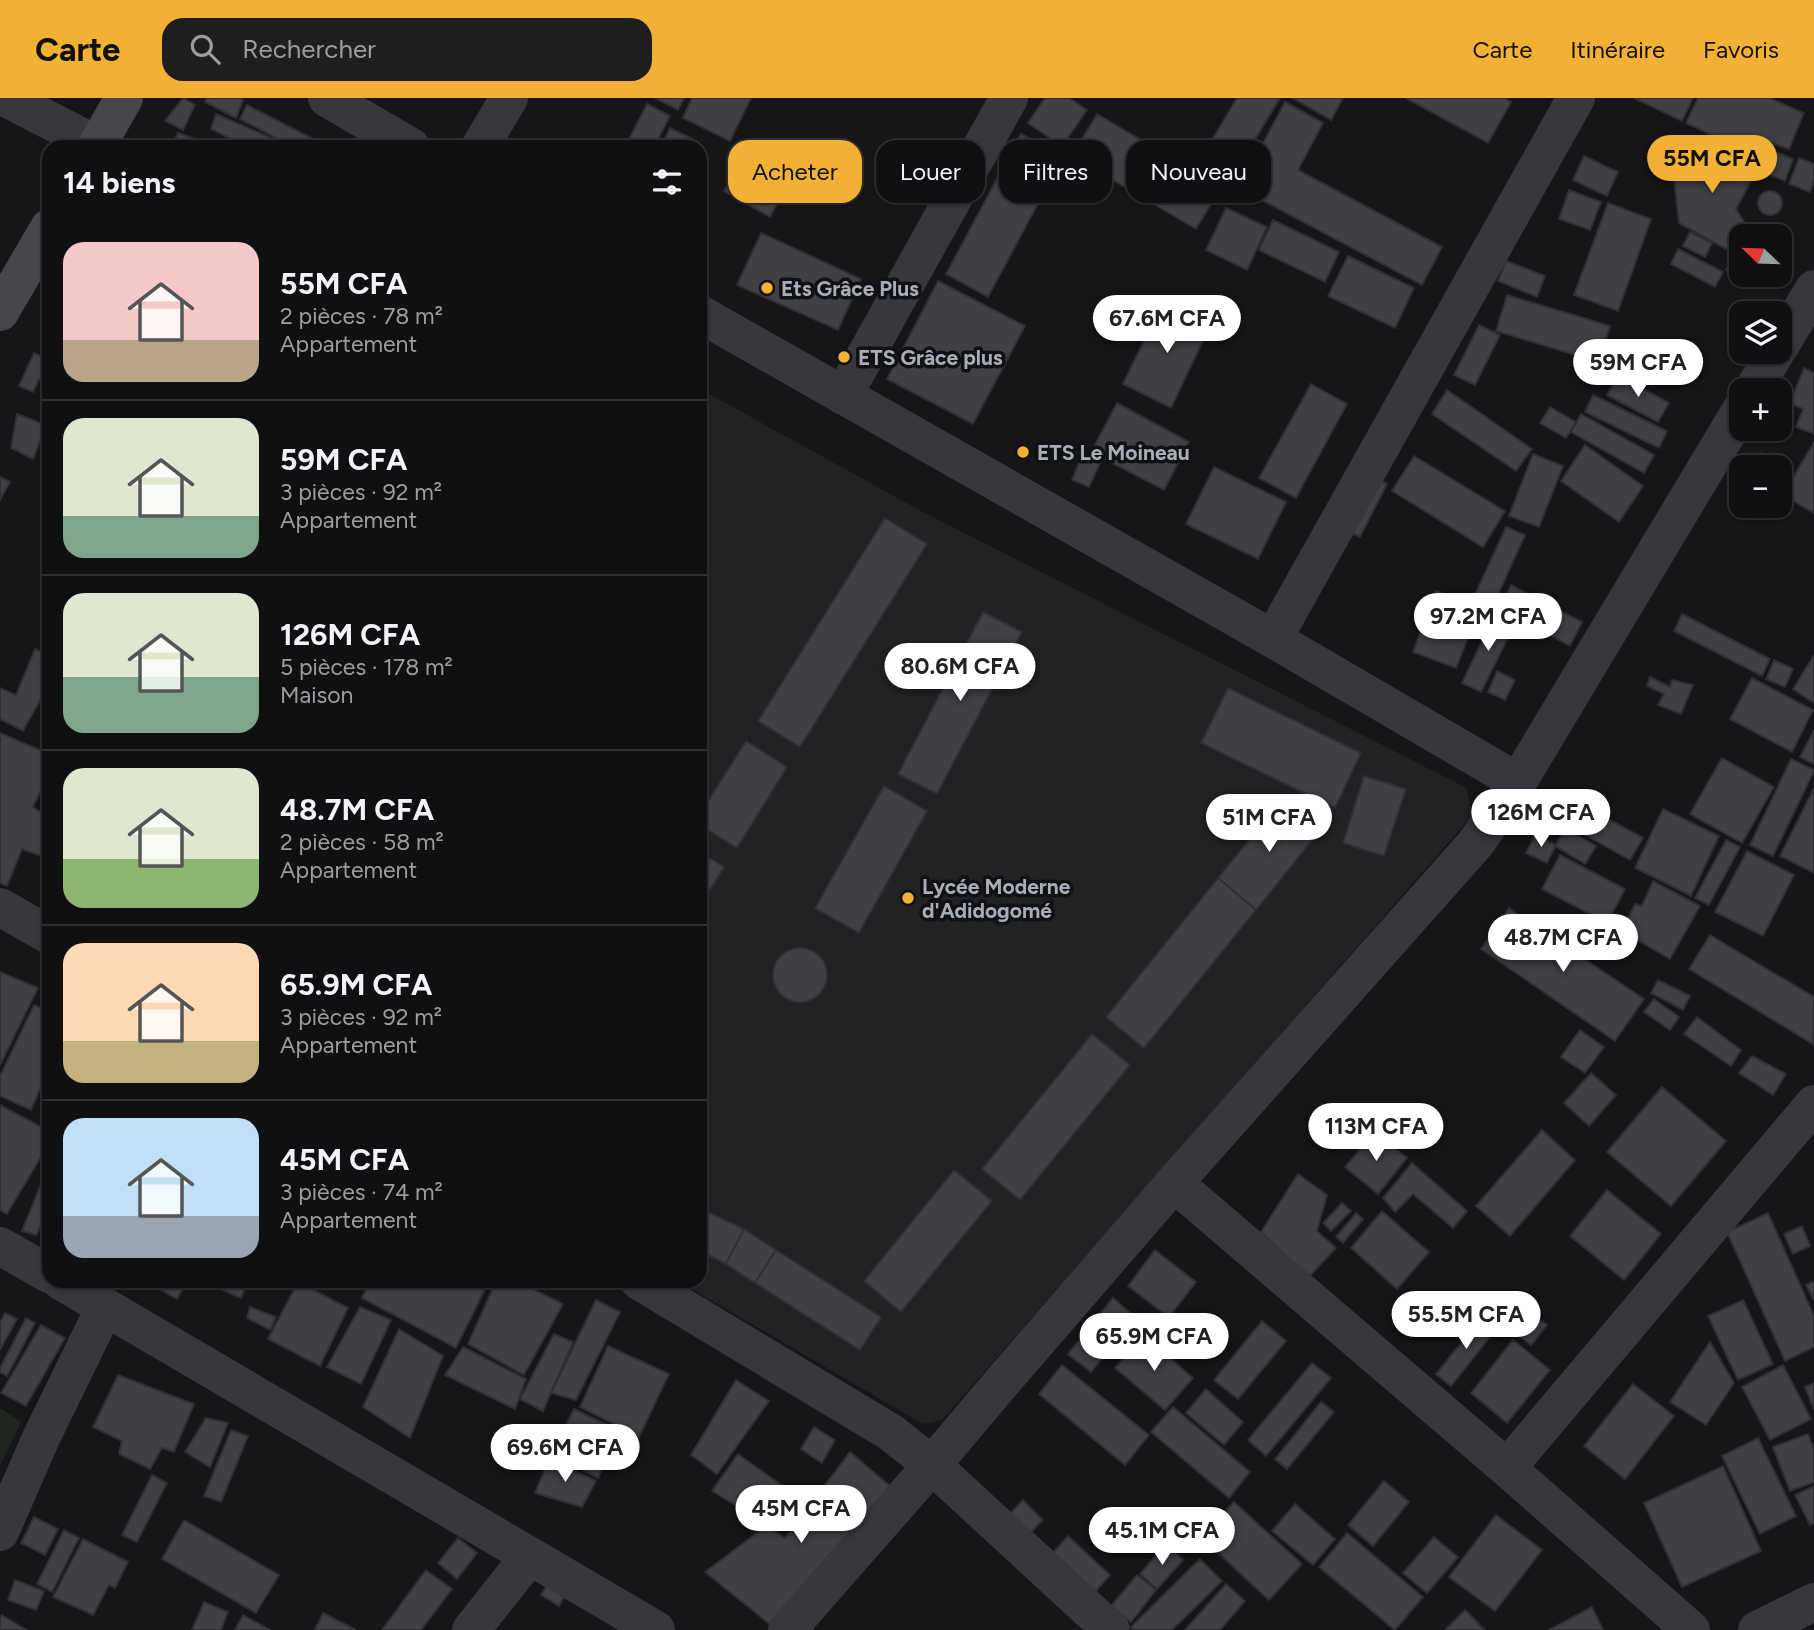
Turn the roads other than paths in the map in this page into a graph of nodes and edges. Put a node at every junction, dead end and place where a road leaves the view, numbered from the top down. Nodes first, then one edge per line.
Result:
1 (6, 98) edge
2 (124, 98) edge
3 (327, 98) edge
4 (509, 98) edge
5 (1009, 98) edge
6 (1576, 98) edge
7 (86, 140) edge
8 (100, 140) edge
9 (399, 140) edge
10 (484, 140) edge
11 (42, 240) edge
12 (1814, 289) edge
13 (0, 313) edge
14 (707, 318) edge
15 (1792, 326) edge
16 (843, 396) junction
17 (1729, 430) edge
18 (1273, 639) junction
19 (1518, 782) junction
20 (0, 906) edge
21 (42, 926) edge
22 (1814, 1104) edge
23 (1174, 1183) junction
24 (0, 1245) edge
25 (42, 1270) edge
26 (73, 1288) edge
27 (651, 1288) edge
28 (105, 1307) junction
29 (932, 1465) junction
30 (1507, 1468) junction
31 (0, 1532) edge
32 (529, 1557) junction
33 (1814, 1602) edge
34 (471, 1630) edge
35 (656, 1630) edge
36 (787, 1630) edge
37 (1111, 1630) edge
38 (1691, 1630) edge
39 (1757, 1630) edge

1 - 7 street
2 - 8 main road
3 - 9 street
4 - 10 street
5 - 16 street
6 - 18 street
11 - 13 main road
12 - 15 street
14 - 16 street
16 - 18 street
17 - 19 street
18 - 19 street
19 - 23 street
20 - 21 street
22 - 30 street
23 - 29 street
23 - 30 street
24 - 25 street
26 - 28 street
27 - 29 street
28 - 31 street
28 - 32 street
29 - 36 street
29 - 37 street
30 - 38 street
32 - 34 street
32 - 35 street
33 - 39 street

